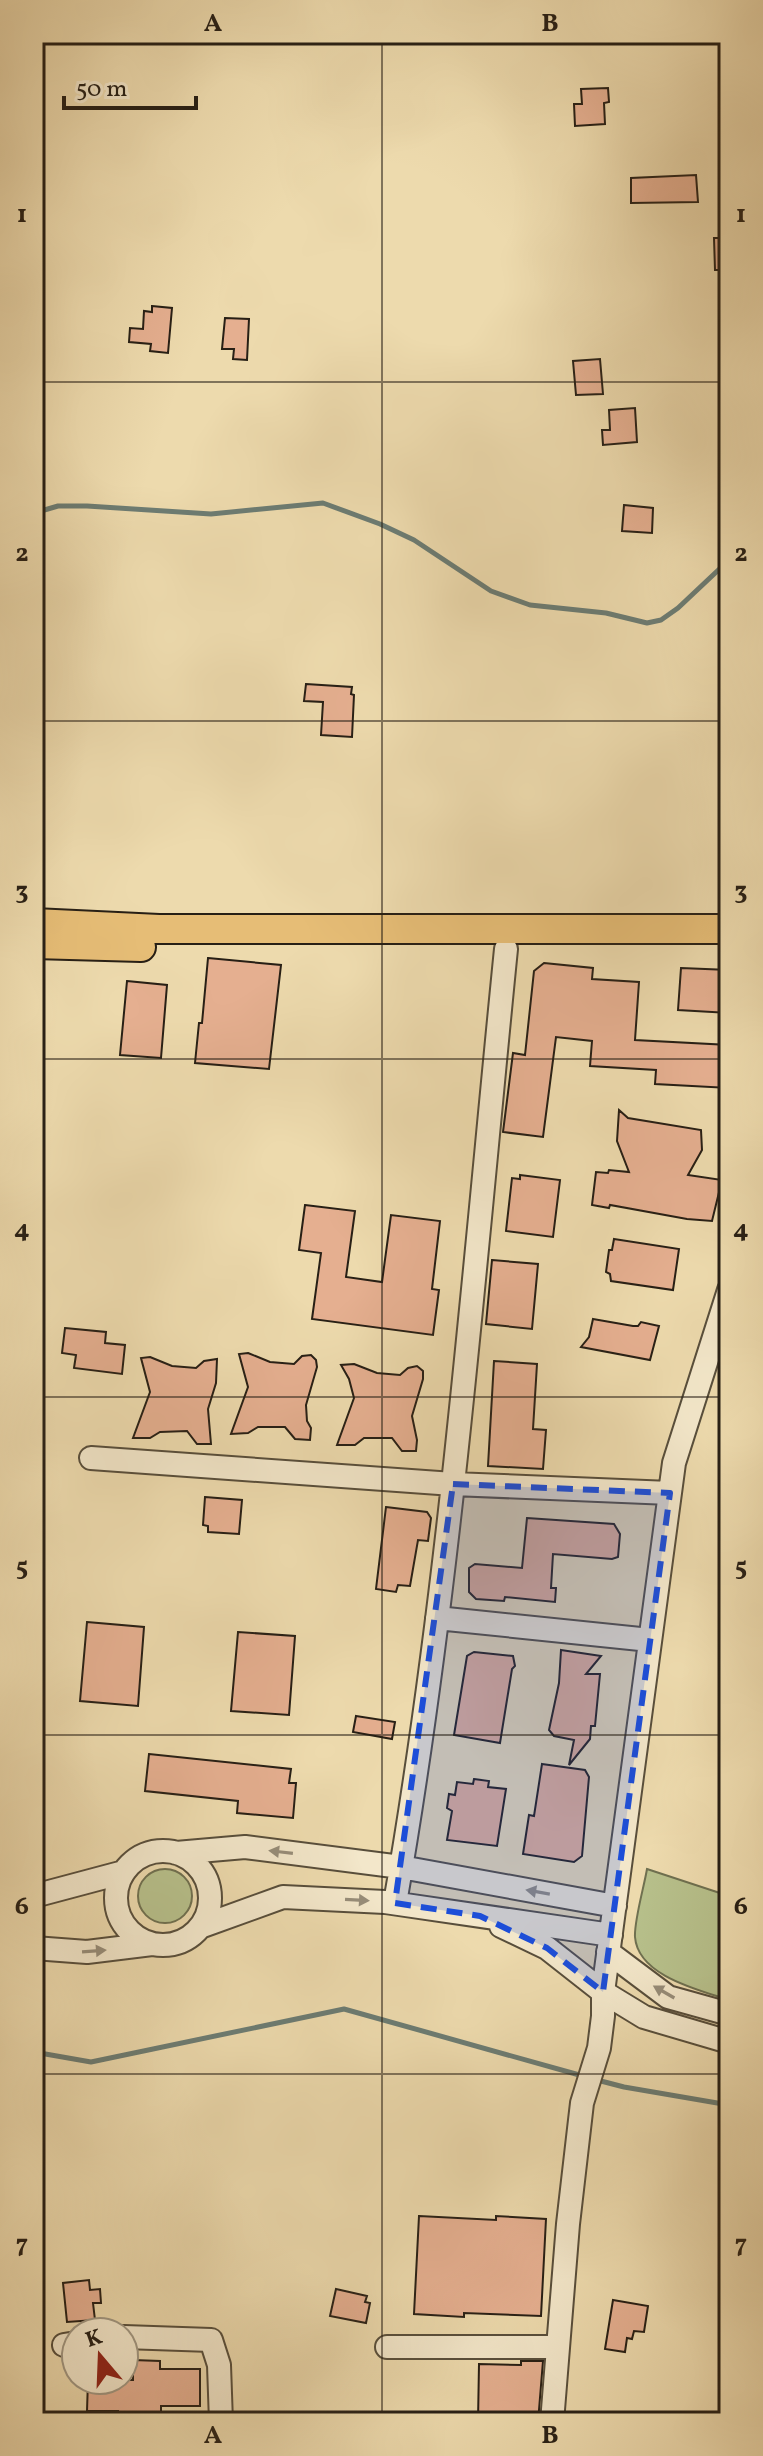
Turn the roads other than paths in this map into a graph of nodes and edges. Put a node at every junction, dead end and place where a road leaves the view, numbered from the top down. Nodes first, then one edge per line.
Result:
1 (34, 923) edge
2 (729, 929) edge
3 (34, 944) edge
4 (729, 948) edge
5 (506, 949) junction
6 (729, 1290) edge
7 (91, 1458) dead end
8 (453, 1484) junction
9 (670, 1493) junction
10 (437, 1618) junction
11 (650, 1640) junction
12 (176, 1853) junction
13 (401, 1867) junction
14 (124, 1872) junction
15 (34, 1896) edge
16 (395, 1903) junction
17 (615, 1906) junction
18 (480, 1916) junction
19 (200, 1927) junction
20 (153, 1944) junction
21 (610, 1944) junction
22 (34, 1948) edge
23 (603, 1992) junction
24 (729, 2014) edge
25 (729, 2042) edge
26 (140, 2338) edge
27 (387, 2347) dead end
28 (558, 2347) junction
29 (221, 2422) edge
30 (552, 2422) edge

1 - 2 main road
3 - 5 main road
4 - 5 main road
5 - 8 street
6 - 9 street
7 - 8 street
8 - 9 street
8 - 10 street
9 - 11 street
10 - 11 street
10 - 13 street
11 - 17 street
13 -> 12 street
12 - 14 street
12 - 19 street
13 - 16 street
17 -> 13 street
14 - 15 street
14 - 20 street
16 - 18 street
19 -> 16 street
17 - 21 street
18 - 21 street
18 - 23 street
19 - 20 street
22 -> 20 street
21 - 23 street
24 -> 21 street
23 - 25 street
23 - 28 street
26 - 29 street
27 - 28 street
28 - 30 street

